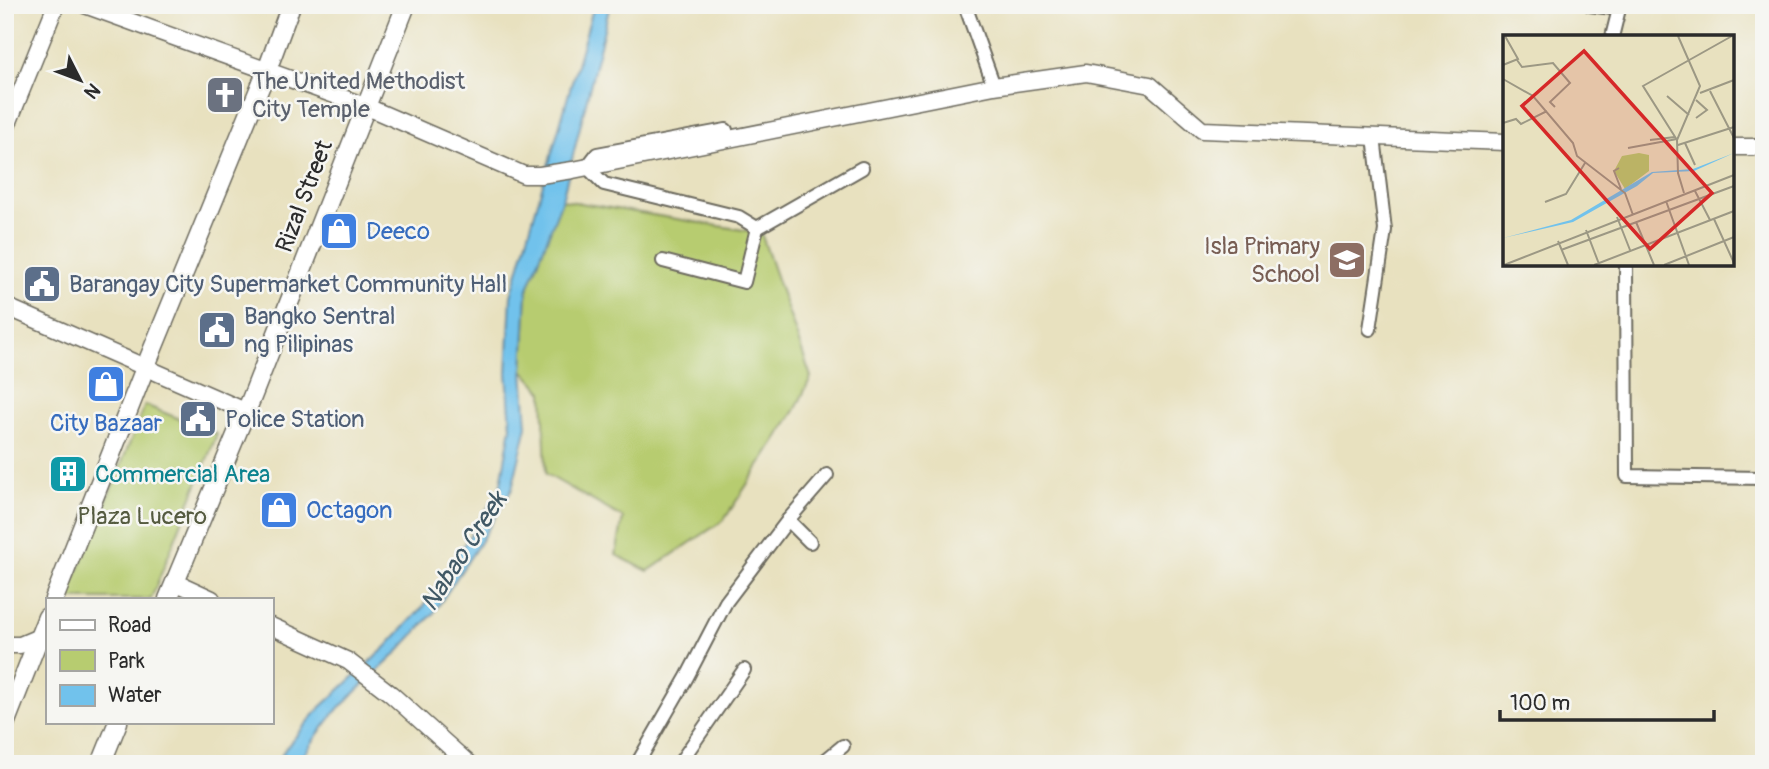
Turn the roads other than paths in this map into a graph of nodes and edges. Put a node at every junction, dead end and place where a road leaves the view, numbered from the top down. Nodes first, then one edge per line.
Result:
1 (56, 5) edge
2 (85, 5) edge
3 (291, 5) edge
4 (406, 5) edge
5 (965, 5) edge
6 (1590, 5) edge
7 (1619, 7) edge
8 (1612, 35) edge
9 (267, 70) junction
10 (994, 86) junction
11 (365, 106) junction
12 (726, 130) dead end
13 (5, 131) edge
14 (1374, 137) junction
15 (1503, 142) edge
16 (1764, 146) edge
17 (1734, 147) edge
18 (580, 168) junction
19 (862, 168) dead end
20 (757, 228) junction
21 (663, 261) dead end
22 (1626, 266) edge
23 (5, 306) edge
24 (1370, 329) dead end
25 (145, 368) junction
26 (245, 411) junction
27 (827, 475) dead end
28 (1764, 478) edge
29 (788, 520) junction
30 (810, 542) dead end
31 (171, 591) edge
32 (54, 598) edge
33 (207, 598) edge
34 (273, 627) edge
35 (43, 638) edge
36 (5, 645) edge
37 (744, 670) dead end
38 (5, 724) edge
39 (117, 724) edge
40 (843, 746) dead end
41 (102, 764) edge
42 (470, 764) edge
43 (637, 764) edge
44 (679, 764) edge
45 (821, 764) edge

1 - 13 street
2 - 9 street
3 - 9 main road
4 - 11 main road, Rizal Street
5 - 10 street
6 - 7 street
7 - 8 street
9 - 11 street
9 - 25 main road
10 - 14 street
10 - 18 street
11 - 18 street
11 - 26 main road, Rizal Street
12 - 18 street
14 - 15 street
14 - 24 street
16 - 17 street
18 - 20 street
19 - 20 street
20 - 21 street
22 - 28 street
23 - 25 street
25 - 26 street
25 - 32 main road
26 - 31 main road, Rizal Street
27 - 29 street
29 - 30 street
29 - 43 street
31 - 33 street
34 - 42 street
35 - 36 street
35 - 38 main road
37 - 44 street
39 - 41 main road
40 - 45 street

